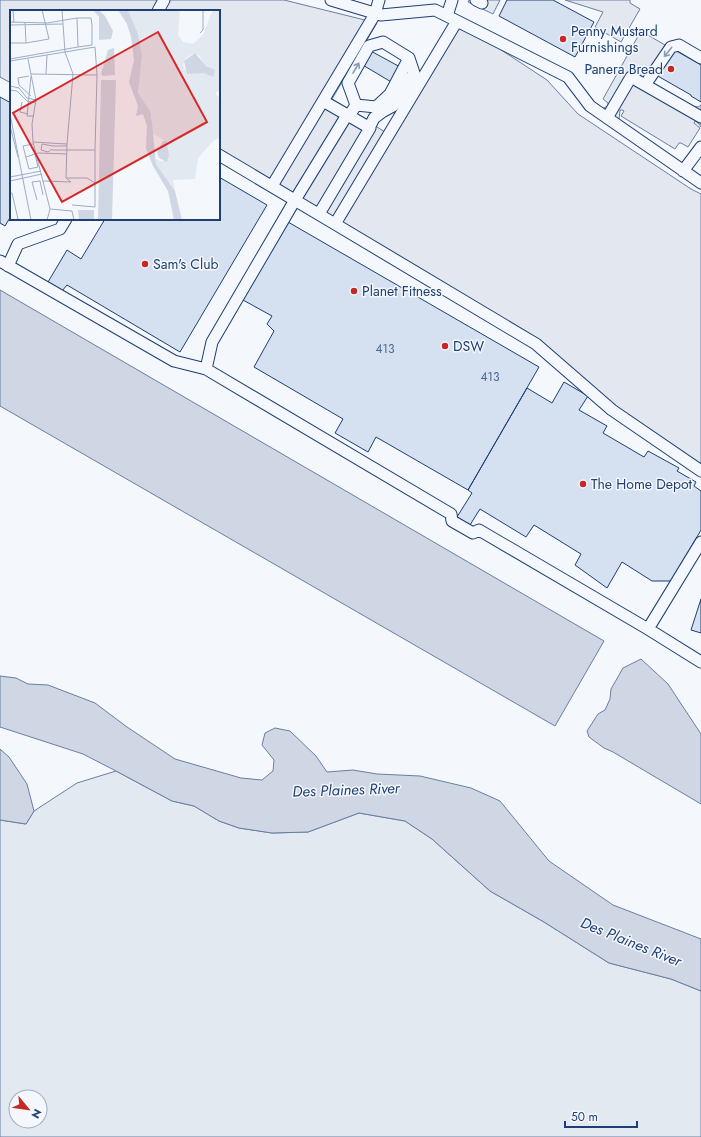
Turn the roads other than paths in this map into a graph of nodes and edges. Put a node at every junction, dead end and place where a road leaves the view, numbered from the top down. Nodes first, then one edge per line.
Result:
1 (164, 0) edge
2 (331, 0) edge
3 (379, 0) edge
4 (452, 0) edge
5 (159, 10) edge
6 (375, 14) junction
7 (452, 19) junction
8 (410, 58) junction
9 (701, 58) edge
10 (645, 85) junction
11 (323, 101) junction
12 (356, 105) junction
13 (348, 115) junction
14 (700, 116) edge
15 (607, 118) junction
16 (369, 128) junction
17 (701, 147) edge
18 (220, 156) edge
19 (683, 171) junction
20 (700, 181) edge
21 (272, 186) junction
22 (295, 200) junction
23 (318, 214) junction
24 (65, 220) edge
25 (335, 224) junction
26 (4, 264) edge
27 (206, 369) junction
28 (701, 471) edge
29 (701, 542) edge
30 (648, 629) junction
31 (701, 662) edge

1 - 5 lane
2 - 6 lane
3 - 6 lane
4 - 7 lane
6 - 7 lane
6 - 11 lane
7 - 15 lane
7 - 25 lane
8 - 12 lane
12 -> 8 lane
8 - 16 lane
9 -> 10 lane
10 - 14 lane
10 - 15 lane
11 - 13 lane
11 - 21 lane
12 - 13 lane
13 - 16 lane
13 - 22 lane
15 - 19 lane
16 - 23 lane
17 - 19 lane
18 - 21 lane
19 - 20 lane
21 - 22 lane
22 - 23 lane
22 - 27 lane
23 - 25 lane
24 - 26 lane
25 - 28 lane
26 - 27 lane
27 - 30 lane
29 - 30 lane
30 - 31 lane

